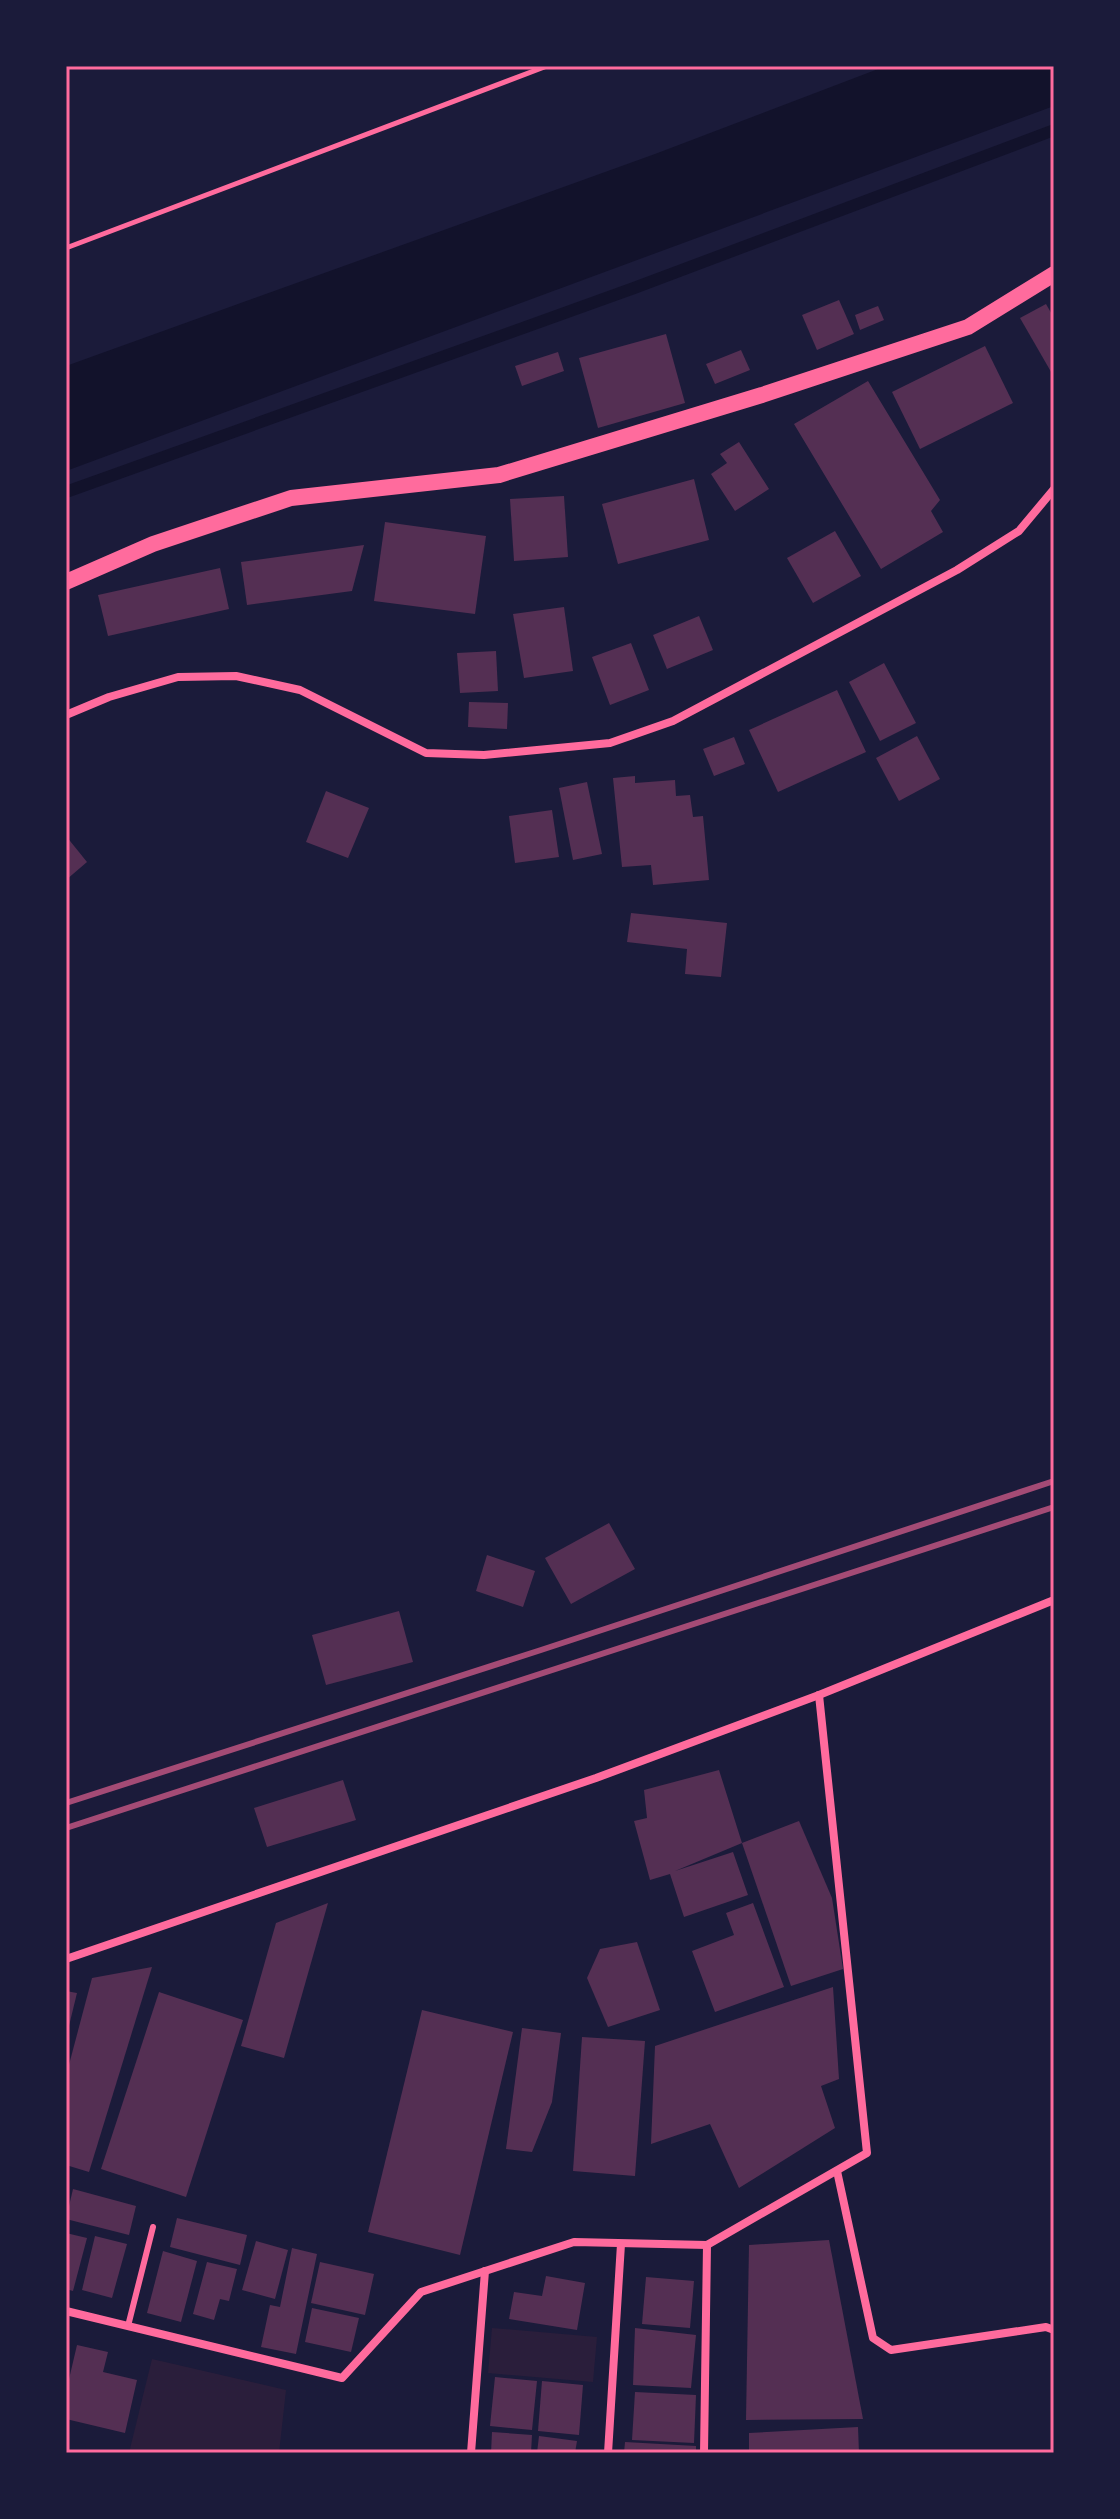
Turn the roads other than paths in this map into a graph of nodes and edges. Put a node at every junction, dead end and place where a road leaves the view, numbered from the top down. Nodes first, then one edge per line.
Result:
1 (1054, 274) edge
2 (1054, 489) edge
3 (66, 582) edge
4 (66, 715) edge
5 (1054, 1600) edge
6 (819, 1695) junction
7 (66, 1959) edge
8 (837, 2171) junction
9 (153, 2227) dead end
10 (621, 2244) junction
11 (707, 2245) junction
12 (485, 2271) junction
13 (66, 2311) edge
14 (128, 2326) junction
15 (1054, 2330) edge
16 (471, 2453) edge
17 (608, 2453) edge
18 (704, 2453) edge

1 - 3 main road
2 - 4 street
5 - 6 street
6 - 7 street
6 - 8 street
8 - 11 street
8 - 15 street
9 - 14 lane
10 - 11 street
10 - 12 street
10 - 17 street
11 - 18 street
12 - 14 street
12 - 16 street
13 - 14 street

